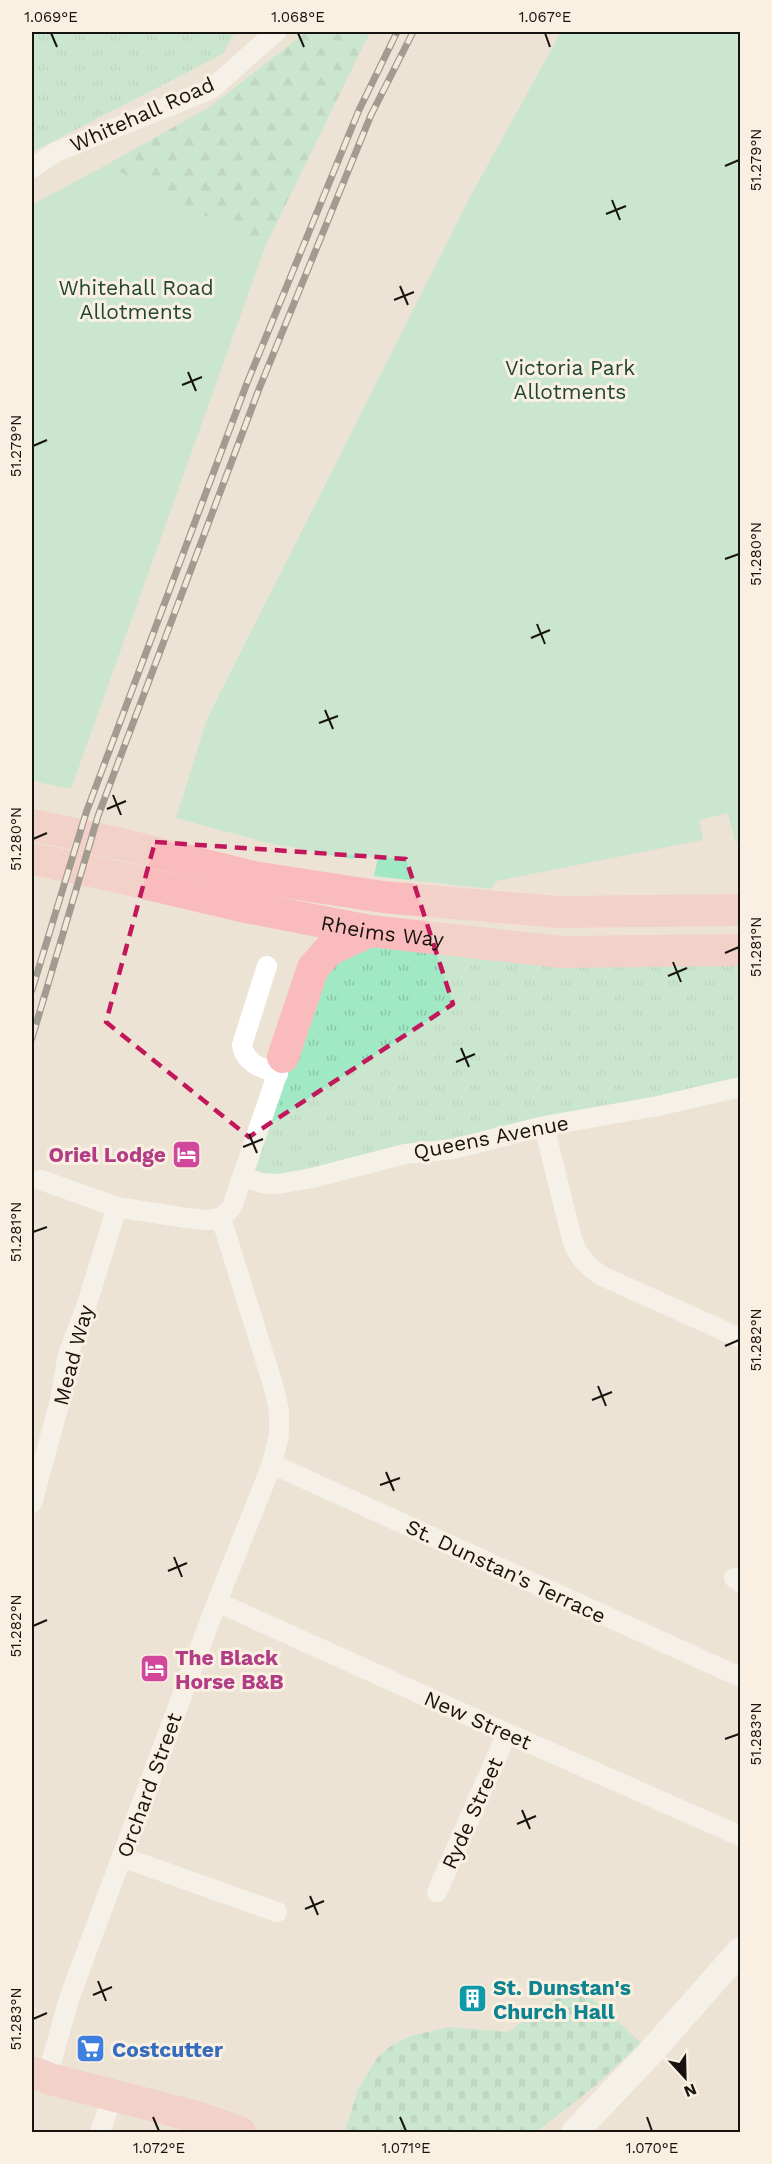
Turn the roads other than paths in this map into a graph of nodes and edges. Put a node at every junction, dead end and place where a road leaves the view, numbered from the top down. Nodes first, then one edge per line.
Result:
1 (276, 32) edge
2 (32, 168) edge
3 (32, 825) edge
4 (46, 862) edge
5 (741, 910) edge
6 (370, 931) junction
7 (741, 950) edge
8 (267, 966) dead end
9 (280, 1066) junction
10 (741, 1087) edge
11 (544, 1126) junction
12 (243, 1176) junction
13 (41, 1180) dead end
14 (117, 1207) junction
15 (221, 1218) junction
16 (741, 1338) edge
17 (272, 1464) junction
18 (32, 1503) edge
19 (217, 1602) junction
20 (741, 1677) edge
21 (507, 1733) junction
22 (741, 1836) edge
23 (122, 1857) junction
24 (437, 1892) dead end
25 (277, 1912) dead end
26 (741, 1951) edge
27 (39, 2074) edge
28 (113, 2096) junction
29 (100, 2133) edge
30 (240, 2133) edge
31 (575, 2133) edge

1 - 2 street, Whitehall Road
3 - 5 main road, Rheims Way
4 - 6 main road, Rheims Way
6 - 7 main road, Rheims Way
6 - 9 main road
8 - 9 street
9 - 12 street
10 - 11 street, Queens Avenue
11 - 12 street, Queens Avenue
11 - 16 street
12 - 15 street
13 - 14 street
14 - 15 street
14 - 18 street, Mead Way
15 - 17 street
17 - 19 street, Orchard Street
17 - 20 street, St. Dunstan's Terrace
19 - 21 street, New Street
19 - 23 street, Orchard Street
21 - 22 street, New Street
21 - 24 street, Ryde Street
23 - 25 street
23 - 27 street, Orchard Street
26 - 31 street
27 - 28 main road
28 - 29 street
28 - 30 main road

